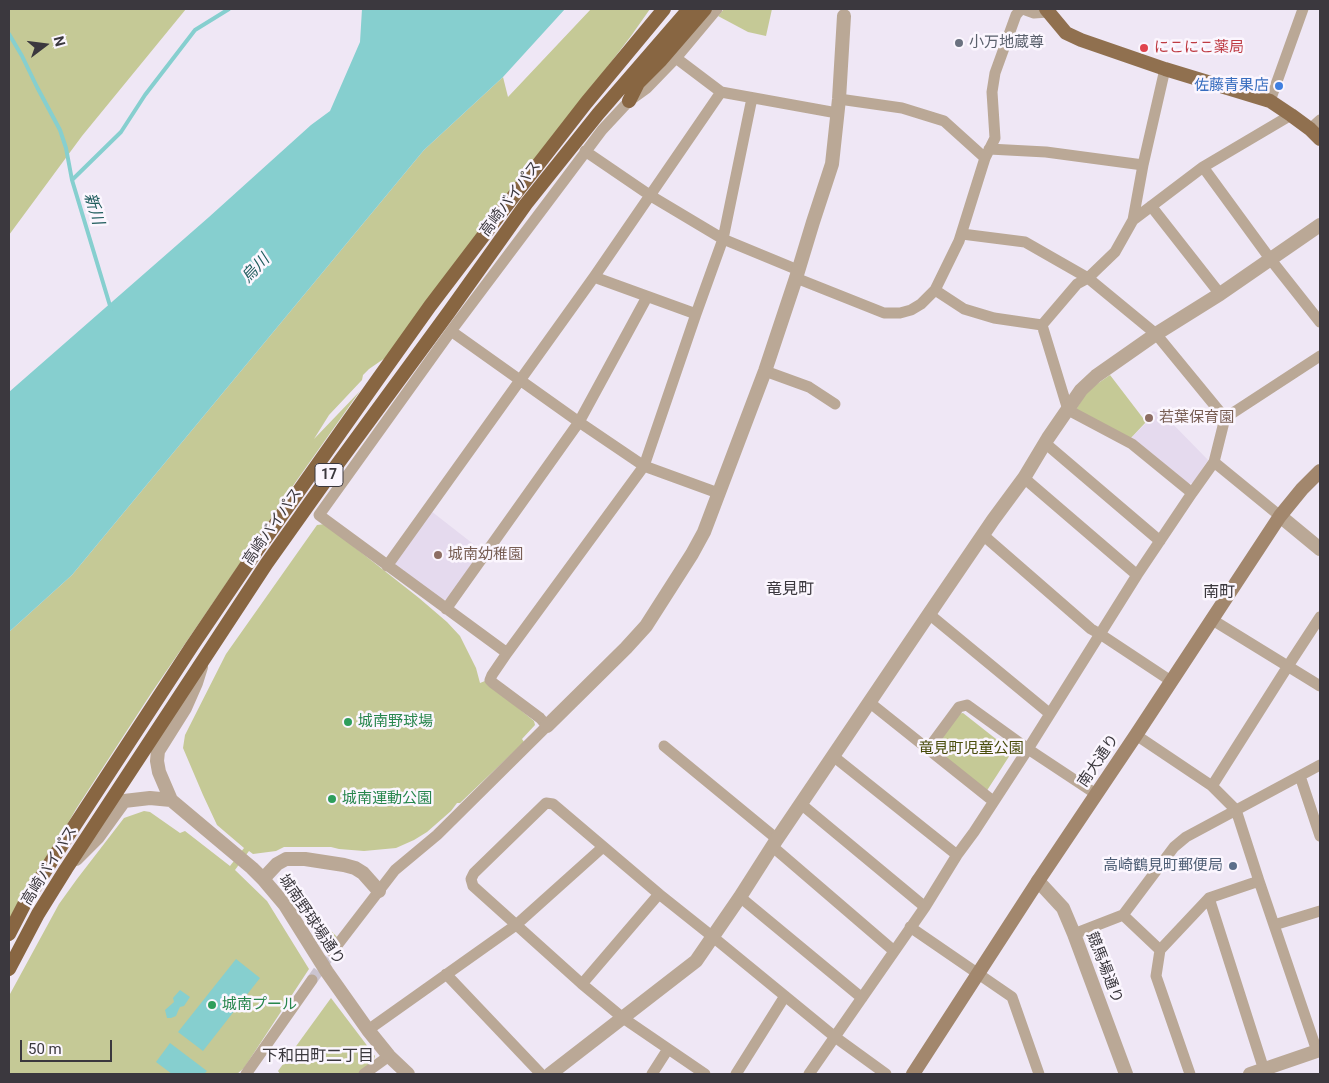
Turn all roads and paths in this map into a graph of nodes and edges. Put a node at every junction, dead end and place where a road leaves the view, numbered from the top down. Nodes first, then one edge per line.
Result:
1 (664, 9) edge
2 (689, 9) edge
3 (705, 9) edge
4 (718, 9) edge
5 (1022, 9) edge
6 (1304, 9) edge
7 (1047, 10) edge
8 (845, 12) edge
9 (676, 58) junction
10 (1165, 69) junction
11 (721, 92) junction
12 (752, 98) junction
13 (629, 101) junction
14 (1270, 101) junction
15 (838, 106) junction
16 (1291, 115) junction
17 (1315, 125) edge
18 (1320, 139) edge
19 (585, 151) junction
20 (987, 154) junction
21 (1142, 166) junction
22 (1203, 167) junction
23 (651, 196) junction
24 (1151, 206) junction
25 (1133, 220) junction
26 (1320, 225) edge
27 (962, 234) junction
28 (723, 239) junction
29 (1271, 260) junction
30 (797, 274) junction
31 (594, 277) junction
32 (1088, 278) junction
33 (935, 290) junction
34 (1220, 294) junction
35 (647, 296) junction
36 (696, 314) junction
37 (1320, 322) edge
38 (1042, 325) junction
39 (451, 332) junction
40 (1156, 334) junction
41 (1320, 356) edge
42 (765, 372) junction
43 (520, 380) junction
44 (834, 404) dead end
45 (1068, 410) junction
46 (1225, 418) junction
47 (579, 422) junction
48 (1045, 443) junction
49 (1214, 462) junction
50 (644, 466) junction
51 (1320, 471) edge
52 (1024, 478) junction
53 (718, 493) junction
54 (1192, 493) junction
55 (1280, 516) junction
56 (983, 535) junction
57 (1160, 542) junction
58 (1320, 549) edge
59 (388, 566) junction
60 (1137, 575) junction
61 (446, 608) junction
62 (929, 614) junction
63 (1320, 617) edge
64 (1211, 619) junction
65 (1100, 634) junction
66 (507, 654) junction
67 (205, 657) junction
68 (1288, 666) junction
69 (1171, 681) junction
70 (1320, 686) edge
71 (869, 702) junction
72 (1049, 713) junction
73 (546, 726) junction
74 (1136, 735) junction
75 (664, 746) dead end
76 (928, 749) junction
77 (1028, 749) junction
78 (833, 756) junction
79 (1320, 765) edge
80 (1300, 776) junction
81 (1212, 786) junction
82 (1096, 794) junction
83 (170, 800) junction
84 (994, 801) junction
85 (801, 804) junction
86 (1236, 810) junction
87 (1320, 836) edge
88 (775, 843) junction
89 (603, 847) junction
90 (958, 854) junction
91 (66, 869) junction
92 (264, 878) junction
93 (1038, 881) junction
94 (1259, 881) junction
95 (379, 890) junction
96 (659, 894) junction
97 (740, 897) junction
98 (1209, 898) junction
99 (924, 907) junction
100 (1320, 911) edge
101 (1123, 915) junction
102 (516, 925) junction
103 (1274, 925) junction
104 (910, 927) junction
105 (9, 934) edge
106 (1074, 934) junction
107 (713, 937) junction
108 (1160, 950) junction
109 (894, 951) junction
110 (332, 952) tunnel mouth
111 (9, 969) edge
112 (978, 973) junction
113 (446, 974) junction
114 (312, 980) tunnel mouth
115 (582, 984) junction
116 (785, 996) junction
117 (862, 998) junction
118 (623, 1018) junction
119 (368, 1030) junction
120 (835, 1037) junction
121 (668, 1049) junction
122 (1319, 1052) edge
123 (390, 1056) junction
124 (1264, 1070) junction
125 (246, 1074) edge
126 (364, 1074) edge
127 (408, 1074) edge
128 (541, 1074) edge
129 (550, 1074) edge
130 (652, 1074) edge
131 (704, 1074) edge
132 (736, 1074) edge
133 (808, 1074) edge
134 (886, 1074) edge
135 (913, 1074) edge
136 (1039, 1074) edge
137 (1126, 1074) edge
138 (1190, 1074) edge
139 (1250, 1074) edge

1 - 105 highway, 高崎バイパス / 17
2 - 67 highway, 高崎バイパス / 17
3 - 13 highway
4 - 9 street
5 - 7 street
5 - 20 street
6 - 14 street
7 - 10 main road
8 - 15 street
9 - 11 street
9 - 13 street
10 - 14 main road
10 - 21 street
11 - 12 street
11 - 23 street
12 - 15 street
12 - 28 street
13 - 19 street
14 - 16 main road
15 - 20 street
15 - 30 street
16 - 17 main road
16 - 22 street
17 - 18 main road
19 - 23 street
19 - 39 street
20 - 21 street
20 - 27 street
21 - 25 street
22 - 24 street
22 - 29 street
23 - 28 street
23 - 31 street
24 - 25 street
24 - 34 street
25 - 32 street
26 - 29 street
27 - 32 street
27 - 33 street
28 - 30 street
28 - 36 street
29 - 34 street
29 - 37 street
30 - 33 street
30 - 42 street
31 - 35 street
31 - 43 street
32 - 38 street
32 - 40 street
33 - 38 street
34 - 40 street
35 - 36 street
35 - 47 street
36 - 50 street
38 - 45 street
39 - 43 street
39 - 59 street
40 - 45 street
40 - 46 street
41 - 46 street
42 - 44 street
42 - 53 street
43 - 47 street
43 - 59 street
45 - 48 street
45 - 54 street
46 - 49 street
47 - 50 street
47 - 61 street
48 - 52 street
48 - 57 street
49 - 54 street
49 - 55 street
50 - 53 street
50 - 66 street
51 - 55 main road, 南大通り
52 - 56 street
52 - 60 street
53 - 73 street
54 - 57 street
55 - 58 street
55 - 64 main road, 南大通り
56 - 62 street
56 - 65 street
57 - 60 street
59 - 61 street
60 - 65 street
61 - 66 street
62 - 71 street
62 - 72 street
63 - 68 street
64 - 68 street
64 - 69 main road, 南大通り
65 - 69 street
65 - 72 street
66 - 73 street
67 - 83 street
67 - 91 highway, 高崎バイパス / 17
68 - 70 street
68 - 81 street
69 - 74 main road, 南大通り
71 - 76 street
71 - 78 street
72 - 77 street
73 - 95 street
74 - 81 street
74 - 82 main road, 南大通り
75 - 88 street
76 - 77 street
76 - 84 street
77 - 82 street
77 - 84 street
78 - 85 street
78 - 90 street
79 - 80 street
80 - 86 street
80 - 87 street
81 - 86 street
82 - 93 main road, 南大通り
83 - 91 street
83 - 92 street, 城南野球場通り
84 - 90 street
85 - 88 street
85 - 99 street
86 - 94 street
86 - 101 street
88 - 97 street
88 - 109 street
89 - 96 street
89 - 102 street
89 - 102 street
90 - 99 street
91 - 111 highway, 高崎バイパス / 17
92 - 95 street
92 - 119 street, 城南野球場通り
93 - 106 street, 競馬場通り
93 - 112 main road, 南大通り
94 - 98 street
94 - 103 street
95 - 110 street
96 - 107 street
96 - 115 street
97 - 107 street
97 - 117 street
98 - 108 street
98 - 124 street
99 - 104 street
100 - 103 street
101 - 106 street
101 - 108 street
102 - 113 street
102 - 115 street
103 - 122 street
104 - 109 street
104 - 112 street
106 - 137 street, 競馬場通り
107 - 116 street
107 - 118 street
108 - 138 street
109 - 117 street
112 - 135 main road, 南大通り
112 - 136 street
113 - 119 street
113 - 128 street
114 - 125 street
115 - 118 street
116 - 120 street
116 - 132 street
117 - 120 street
118 - 121 street
118 - 129 street
119 - 123 street, 城南野球場通り
120 - 133 street
120 - 134 street
121 - 130 street
121 - 131 street
122 - 124 street
123 - 126 street
123 - 127 street, 城南野球場通り
124 - 139 street

